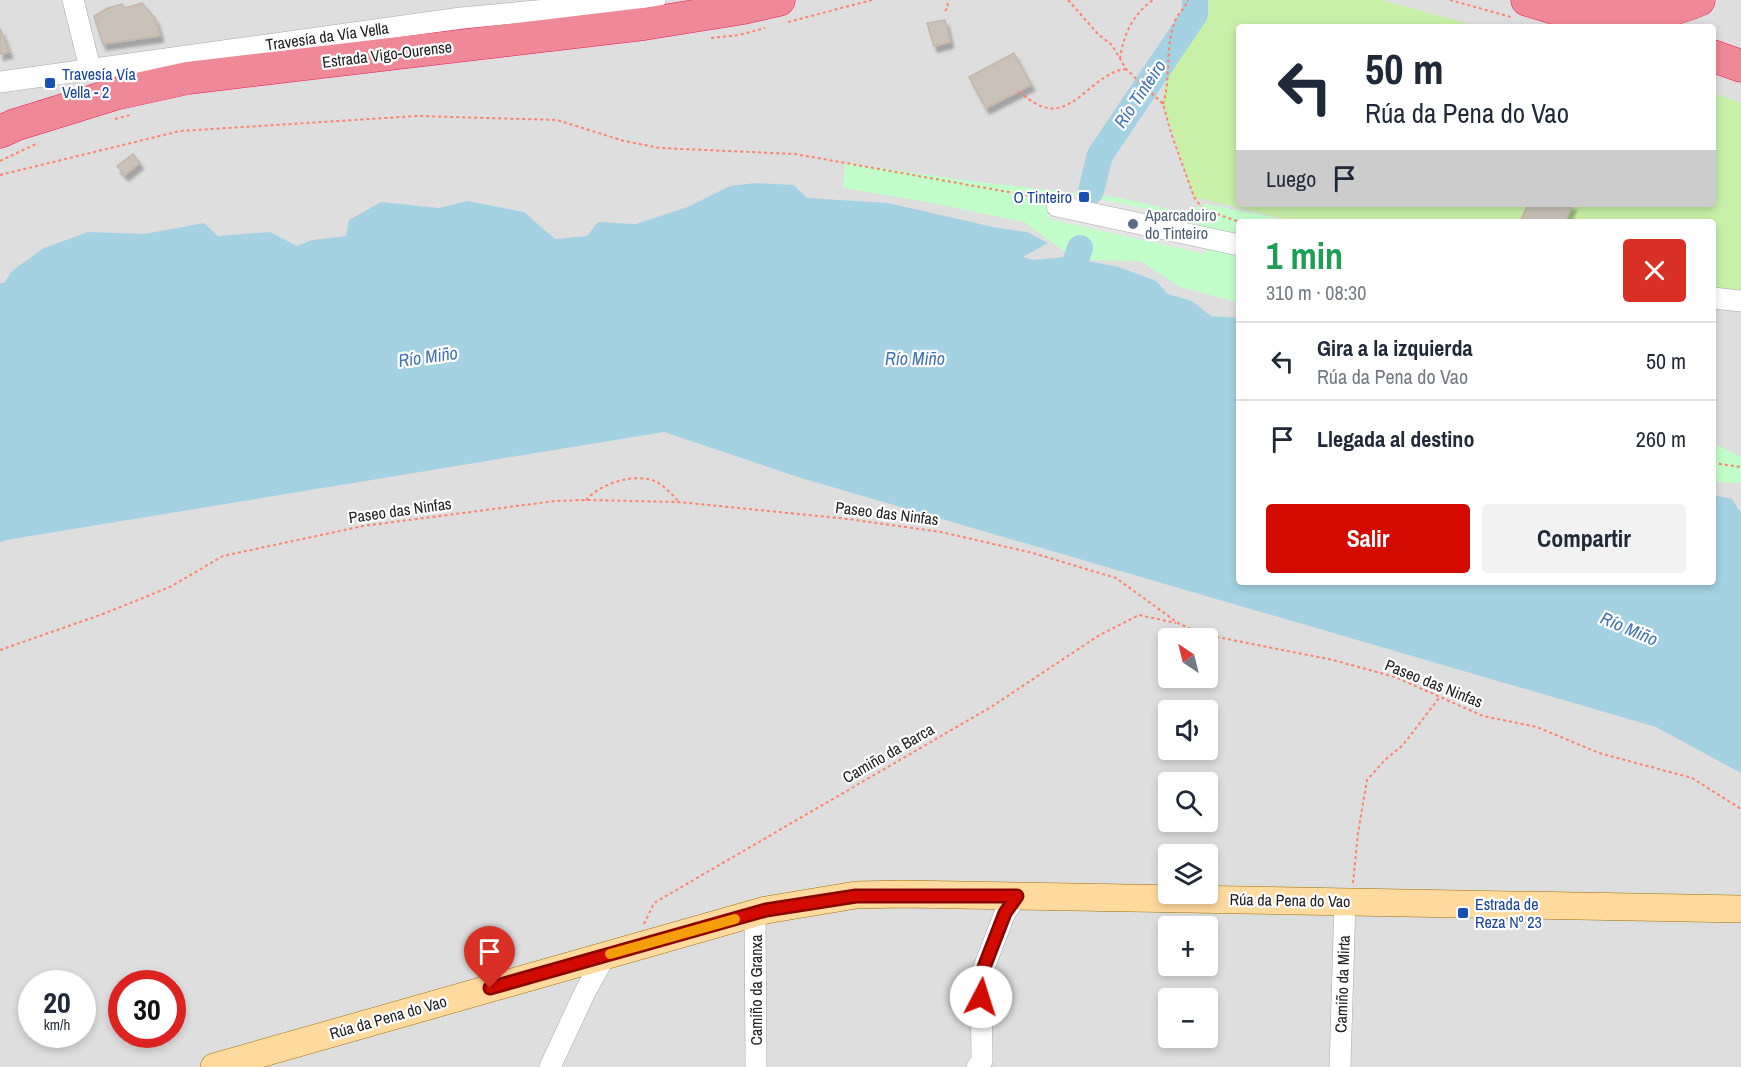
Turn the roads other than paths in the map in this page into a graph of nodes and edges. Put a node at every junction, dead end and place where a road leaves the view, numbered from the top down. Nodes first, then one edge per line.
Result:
1 (73, 0) edge
2 (655, 0) edge
3 (779, 0) edge
4 (1561, 0) edge
5 (1601, 0) edge
6 (1667, 0) edge
7 (1699, 0) edge
8 (630, 1) edge
9 (1520, 9) edge
10 (1602, 24) edge
11 (1716, 57) edge
12 (1741, 66) edge
13 (90, 68) junction
14 (0, 82) edge
15 (0, 132) edge
16 (1057, 206) road end
17 (1236, 244) edge
18 (1716, 297) edge
19 (1741, 301) edge
20 (1017, 896) junction
21 (1348, 901) junction
22 (1741, 909) edge
23 (755, 913) junction
24 (605, 956) junction
25 (214, 1067) edge
26 (550, 1067) edge
27 (756, 1067) edge
28 (977, 1067) edge
29 (1340, 1067) edge

1 - 13 street
2 - 8 street, Travesía da Vía Vella
3 - 15 highway, Estrada Vigo-Ourense
4 - 7 highway
5 - 6 street
8 - 13 street, Travesía da Vía Vella
9 - 10 highway
11 - 12 highway
13 - 14 street, Travesía da Vía Vella
16 - 17 street
18 - 19 street
20 - 21 main road, Rúa da Pena do Vao
20 - 23 main road, Rúa da Pena do Vao
20 - 28 street
21 - 22 main road, Rúa da Pena do Vao
21 - 29 street, Camiño da Mirta
23 - 24 main road, Rúa da Pena do Vao
23 - 27 street, Camiño da Granxa
24 - 25 main road, Rúa da Pena do Vao
24 - 26 street

